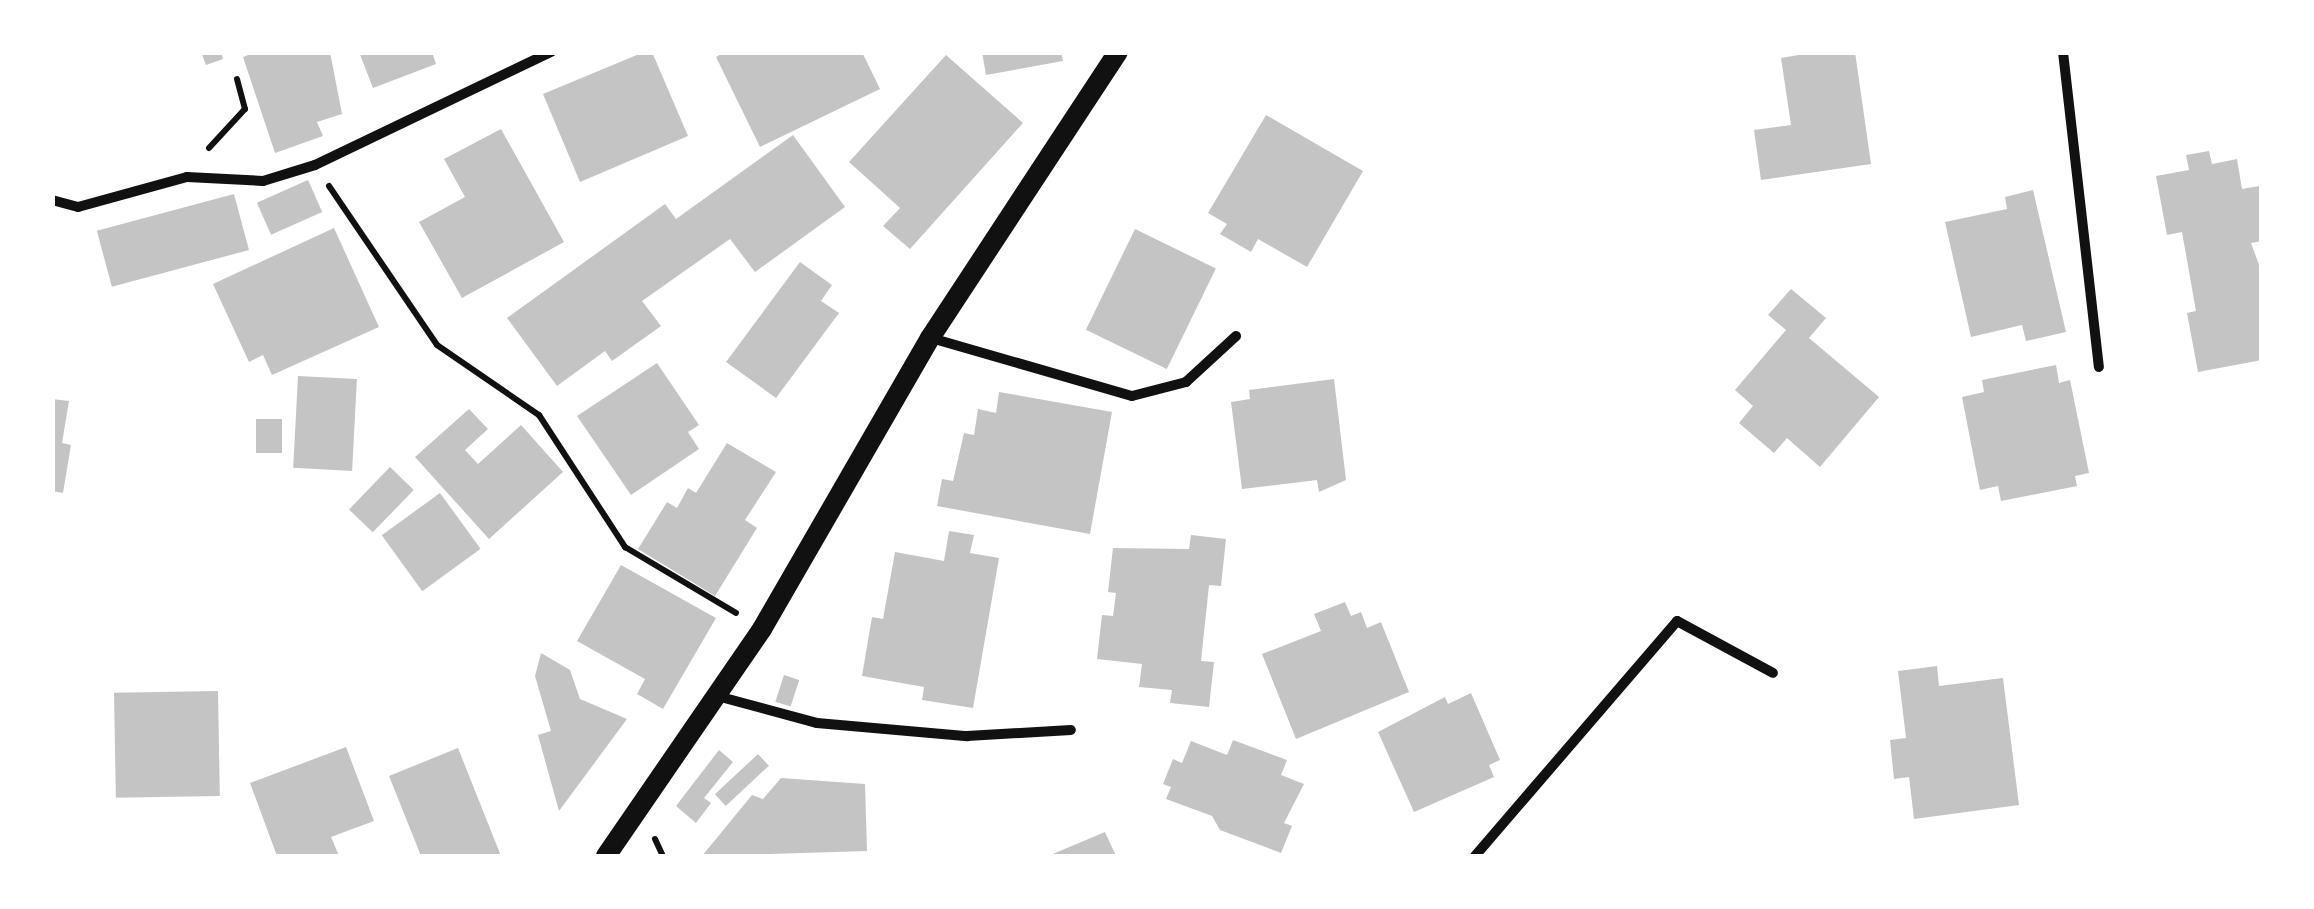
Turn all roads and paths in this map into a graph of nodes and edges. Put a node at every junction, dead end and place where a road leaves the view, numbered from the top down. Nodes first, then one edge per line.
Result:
1 (552, 52) edge
2 (1118, 52) edge
3 (2063, 52) edge
4 (237, 79) dead end
5 (315, 165) junction
6 (186, 176) junction
7 (52, 200) edge
8 (1236, 336) dead end
9 (930, 338) junction
10 (2099, 366) dead end
11 (762, 629) junction
12 (1773, 673) dead end
13 (718, 696) junction
14 (1071, 730) dead end
15 (606, 856) edge
16 (1475, 856) edge

1 - 5 street
2 - 9 main road
3 - 10 street
4 - 6 path
5 - 6 street
5 - 11 path
6 - 7 street
8 - 9 street
9 - 11 main road
11 - 13 main road
12 - 16 street
13 - 14 street
13 - 15 main road

